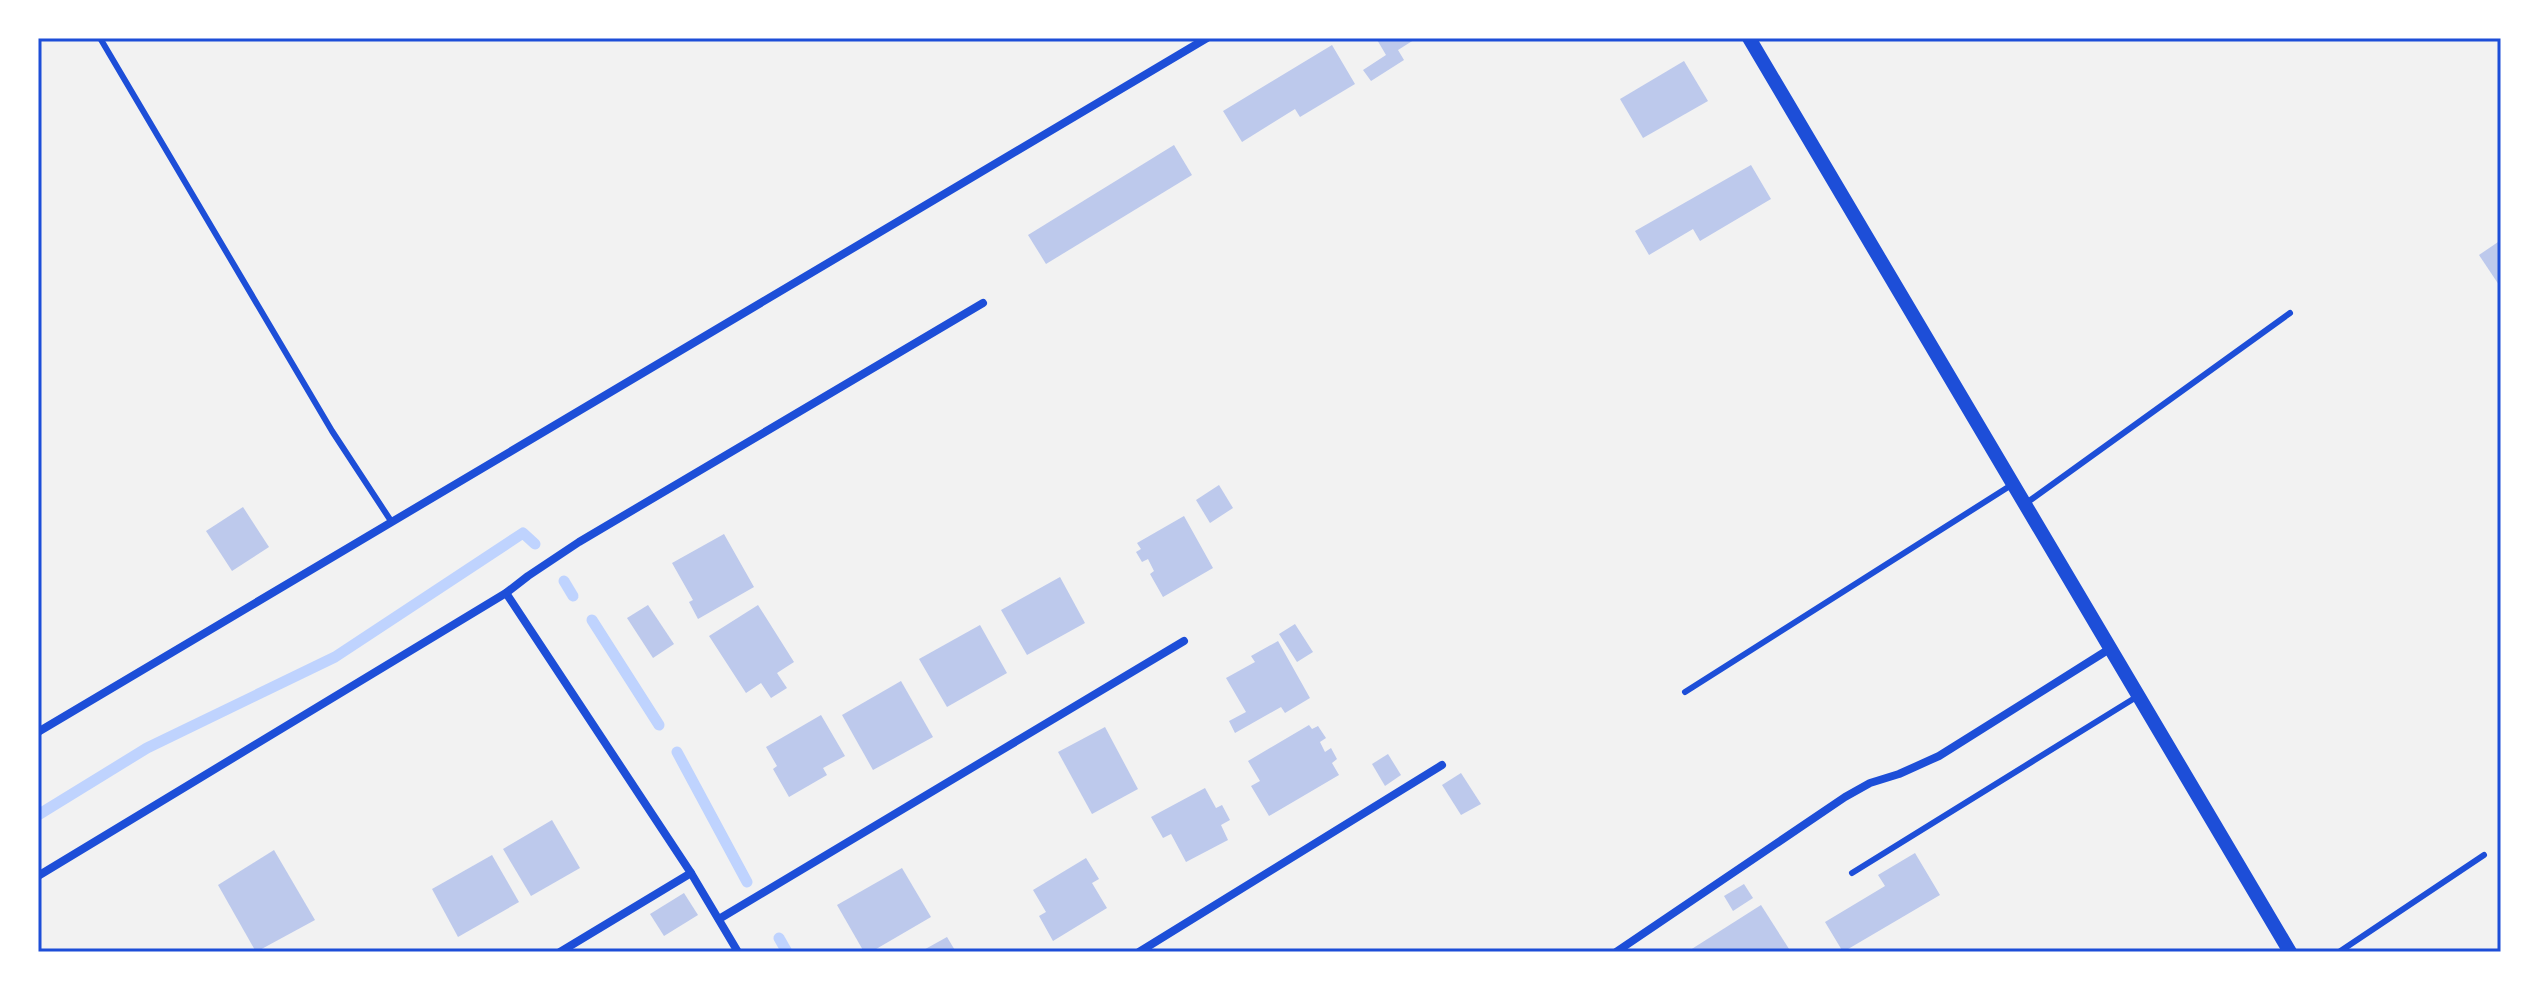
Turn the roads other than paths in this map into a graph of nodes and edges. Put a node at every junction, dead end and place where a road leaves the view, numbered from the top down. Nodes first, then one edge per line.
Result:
1 (100, 38) edge
2 (1207, 38) edge
3 (1749, 38) edge
4 (983, 303) dead end
5 (2290, 313) dead end
6 (2013, 484) junction
7 (2025, 504) junction
8 (391, 521) junction
9 (506, 593) junction
10 (1184, 641) dead end
11 (2111, 648) junction
12 (1685, 692) dead end
13 (2139, 696) junction
14 (38, 732) edge
15 (1442, 765) dead end
16 (2484, 855) dead end
17 (691, 873) junction
18 (1852, 873) dead end
19 (38, 876) edge
20 (719, 919) junction
21 (560, 952) edge
22 (738, 952) edge
23 (1139, 952) edge
24 (1616, 952) edge
25 (2290, 952) edge
26 (2339, 952) edge

1 - 8 lane
2 - 8 street
3 - 6 street
4 - 9 street
5 - 7 lane
6 - 7 street
6 - 12 lane
7 - 11 street
8 - 14 street
9 - 17 street
9 - 19 street
10 - 20 street
11 - 13 street
11 - 24 street
13 - 18 lane
13 - 25 street
15 - 23 street
16 - 26 lane
17 - 20 street
17 - 21 street
20 - 22 street

